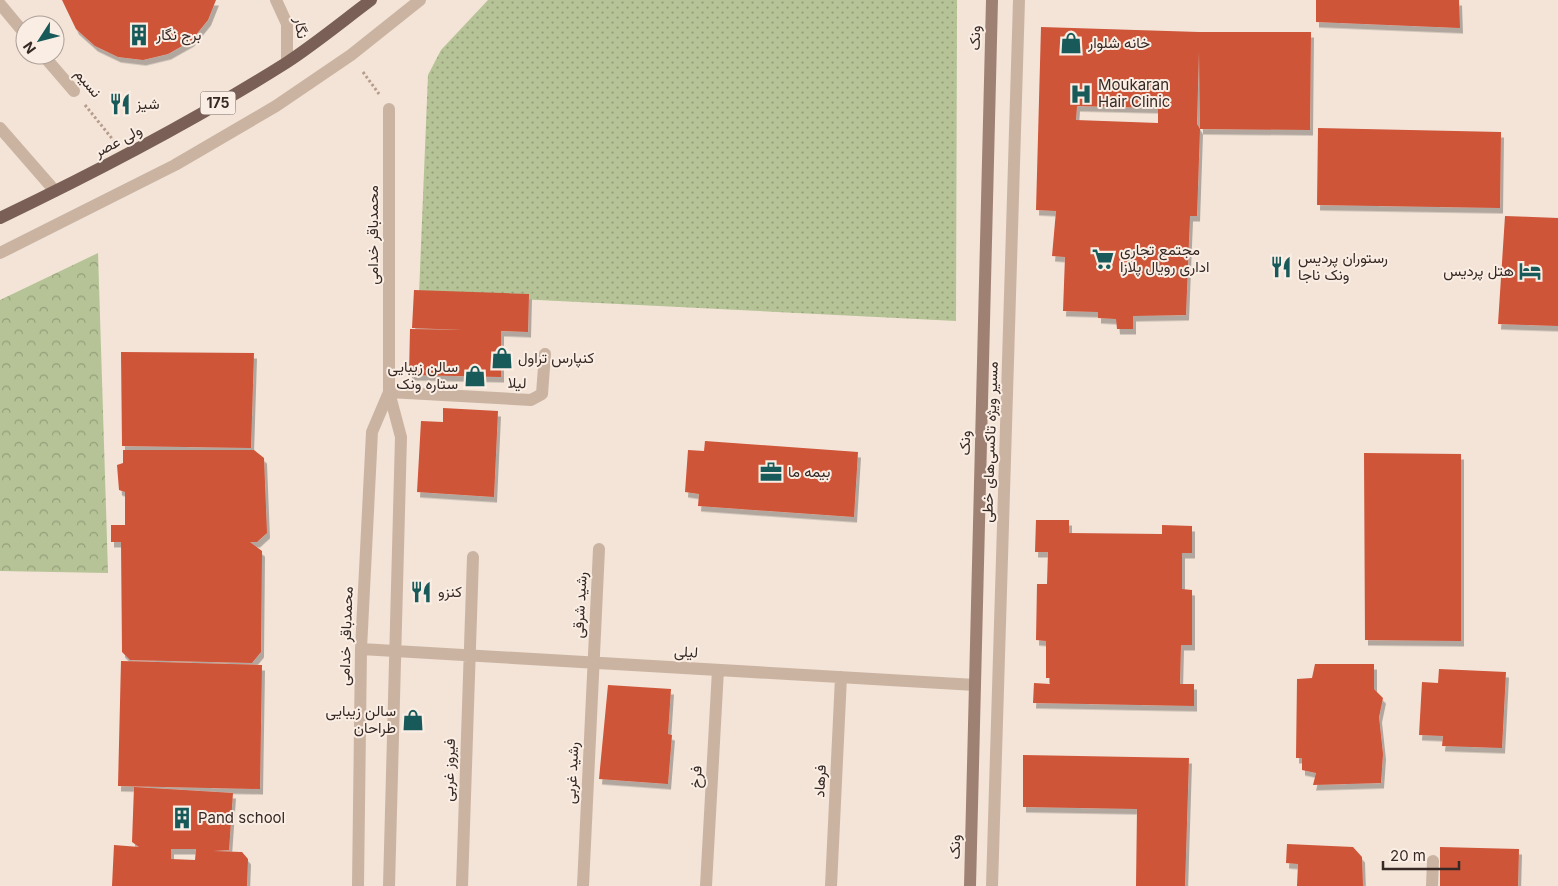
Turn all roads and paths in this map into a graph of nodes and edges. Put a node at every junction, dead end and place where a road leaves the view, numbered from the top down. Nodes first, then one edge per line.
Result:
1 (276, 0) edge
2 (371, 0) edge
3 (420, 0) edge
4 (992, 0) edge
5 (1019, 0) edge
6 (0, 4) edge
7 (15, 22) edge
8 (287, 62) junction
9 (52, 65) edge
10 (363, 72) dead end
11 (74, 91) joint
12 (389, 109) joint
13 (0, 128) edge
14 (126, 156) junction
15 (55, 191) junction
16 (0, 218) edge
17 (0, 253) edge
18 (545, 354) dead end
19 (389, 392) junction
20 (599, 548) dead end
21 (473, 557) dead end
22 (361, 648) junction
23 (395, 651) junction
24 (468, 655) junction
25 (594, 662) junction
26 (718, 670) junction
27 (841, 677) junction
28 (975, 685) junction
29 (1433, 861) dead end
30 (358, 886) edge
31 (389, 886) edge
32 (462, 886) edge
33 (583, 886) edge
34 (706, 886) edge
35 (831, 886) edge
36 (970, 886) edge
37 (992, 886) edge
38 (1432, 886) edge

1 - 8 street, نگار
2 - 8 main road, ولی عصر / 175
3 - 17 street
4 - 28 main road, ونک
5 - 37 street, مسیر ویژه تاکسی‌های خطی
6 - 7 street
8 - 14 main road, ولی عصر / 175
9 - 11 street, نسیم
10 - 12 path
11 - 14 path, نسیم
12 - 19 street, محمدباقر خدامی
13 - 15 street
14 - 15 main road, ولی عصر / 175
15 - 16 main road, ولی عصر / 175
18 - 19 street, لیلا
19 - 22 street, محمدباقر خدامی
19 - 23 street, محمدباقر خدامی
20 - 25 street, رشید شرقی
21 - 24 street, فیروز غربی
22 - 23 street, لیلی
22 - 30 street, محمدباقر خدامی
23 - 24 street, لیلی
23 - 31 street, محمدباقر خدامی
24 - 25 street, لیلی
24 - 32 street, فیروز غربی
25 - 26 street, لیلی
25 - 33 street, رشید غربی
26 - 27 street, لیلی
26 - 34 street, فرخ
27 - 28 street, لیلی
27 - 35 street, فرهاد
28 - 36 main road, ونک
29 - 38 street

